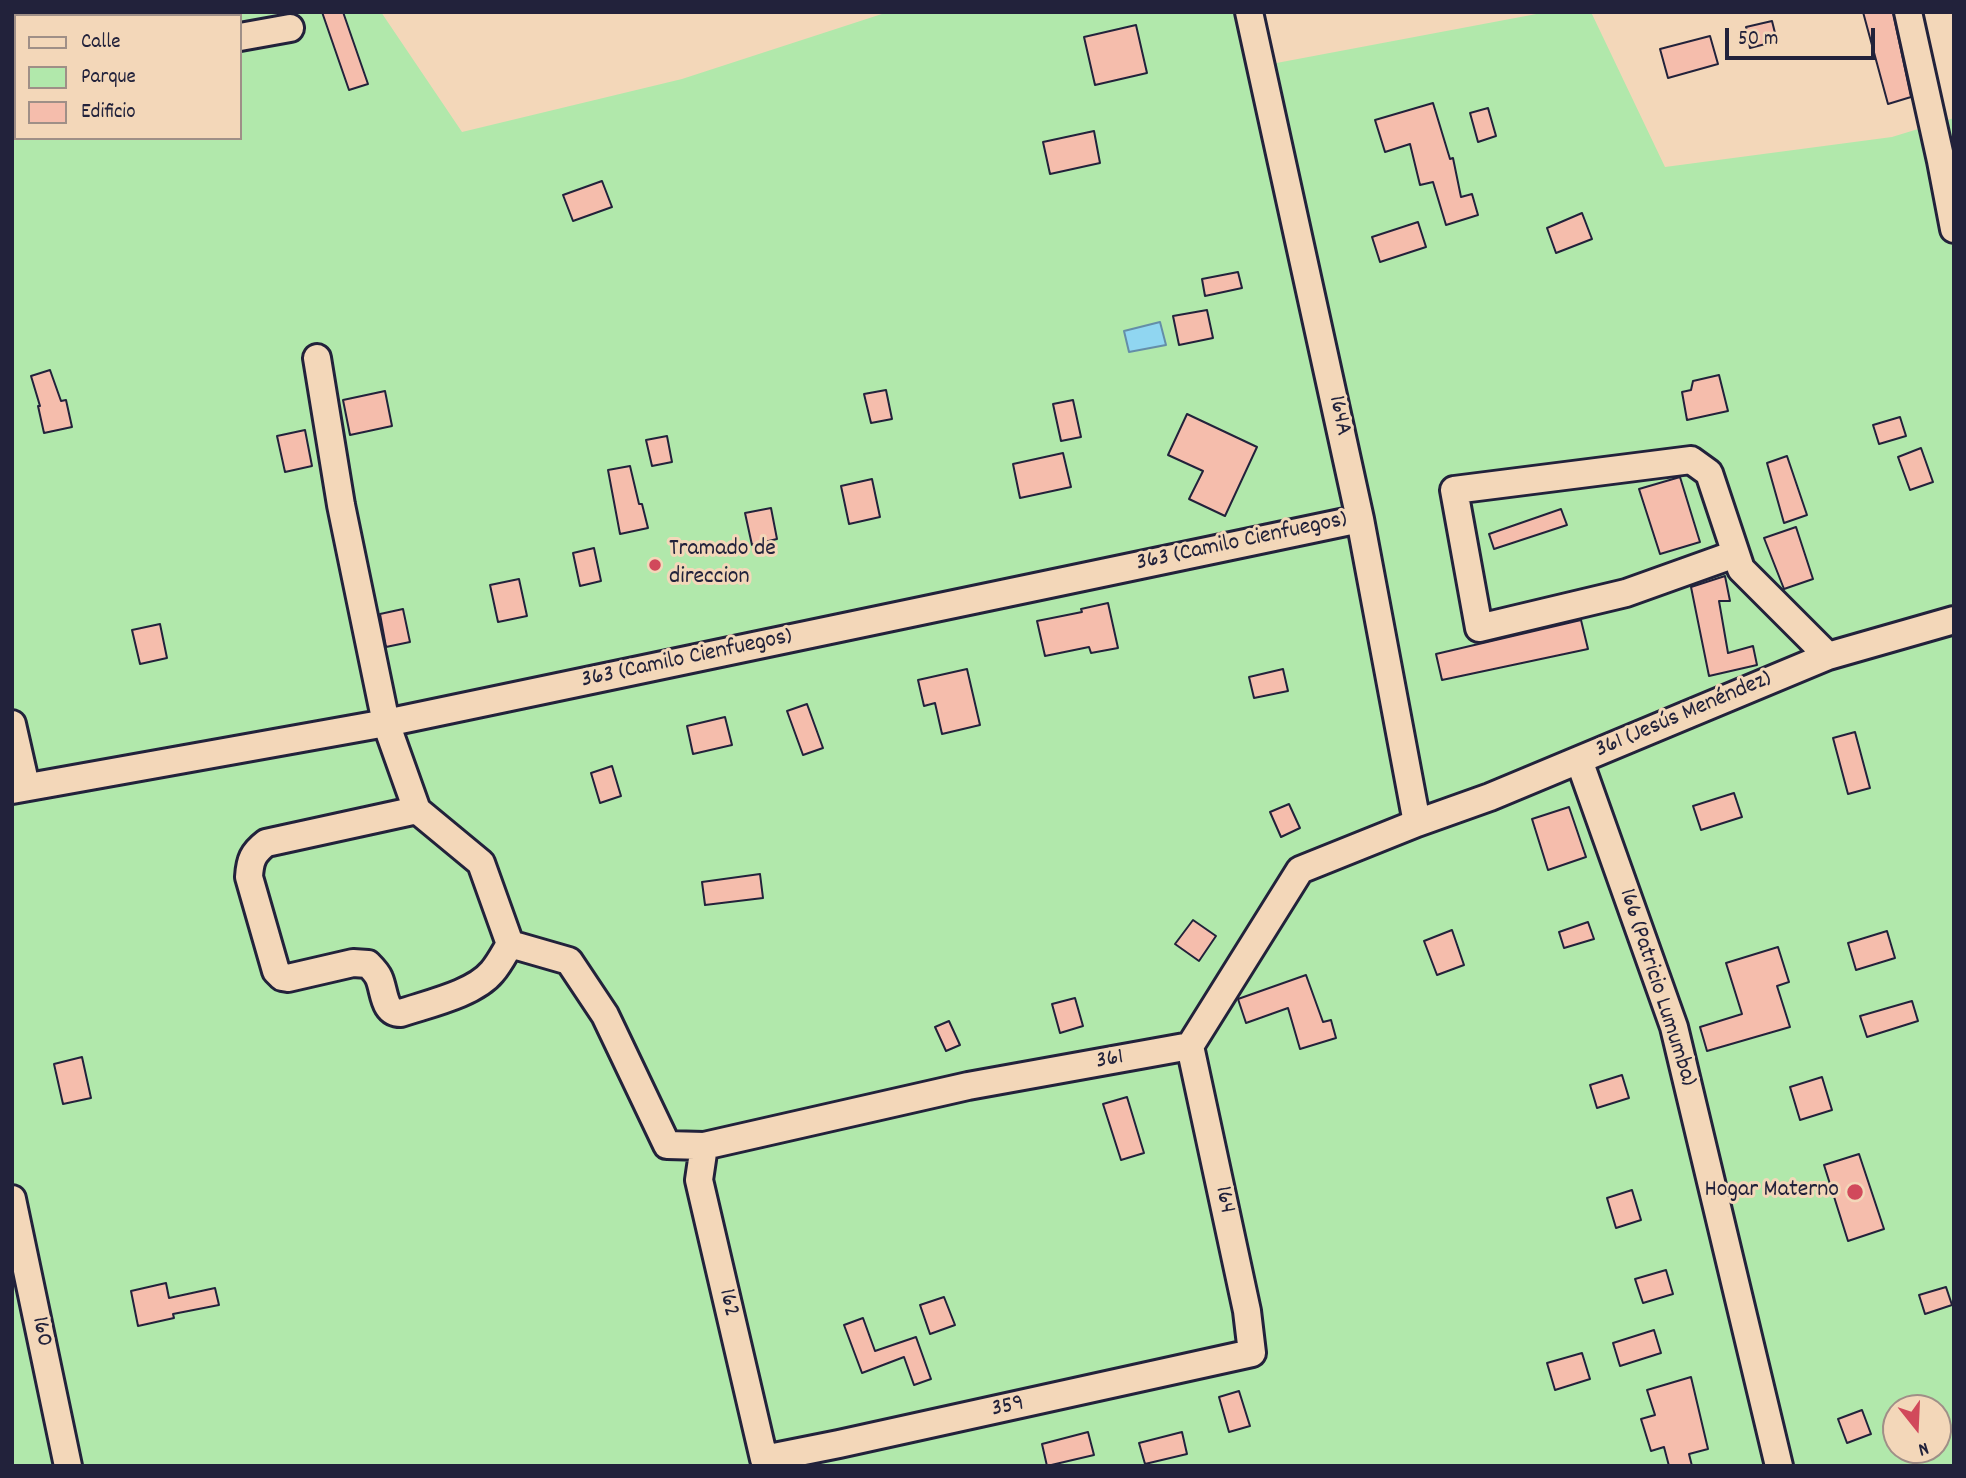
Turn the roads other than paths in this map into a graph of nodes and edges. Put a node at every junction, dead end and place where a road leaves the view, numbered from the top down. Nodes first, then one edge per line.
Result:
1 (1249, 12) edge
2 (1908, 12) edge
3 (290, 28) dead end
4 (242, 37) edge
5 (1954, 229) edge
6 (317, 358) dead end
7 (1360, 519) junction
8 (1735, 554) junction
9 (1954, 620) edge
10 (1828, 656) junction
11 (386, 723) junction
12 (12, 724) edge
13 (1579, 760) junction
14 (19, 788) edge
15 (417, 810) junction
16 (1418, 822) junction
17 (510, 944) junction
18 (1190, 1046) junction
19 (704, 1146) junction
20 (12, 1199) edge
21 (1252, 1353) joint
22 (764, 1459) joint
23 (68, 1466) edge
24 (1779, 1466) edge

1 - 7 street, 164A
2 - 5 street
3 - 4 street
6 - 11 street
7 - 11 street, 363 (Camilo Cienfuegos)
7 - 16 street, 164A
8 - 8 street
8 - 10 street
9 - 10 street, 361 (Jesús Menéndez)
10 - 13 street, 361 (Jesús Menéndez)
11 - 14 street, 363 (Camilo Cienfuegos)
11 - 15 street
12 - 14 street
13 - 16 street, 361 (Jesús Menéndez)
13 - 24 street, 166 (Patricio Lumumba)
15 - 17 street
15 - 17 street
16 - 18 street
17 - 19 street, 361
18 - 19 street, 361
18 - 21 street, 164
19 - 22 street, 162
20 - 23 street, 160
21 - 22 street, 359

